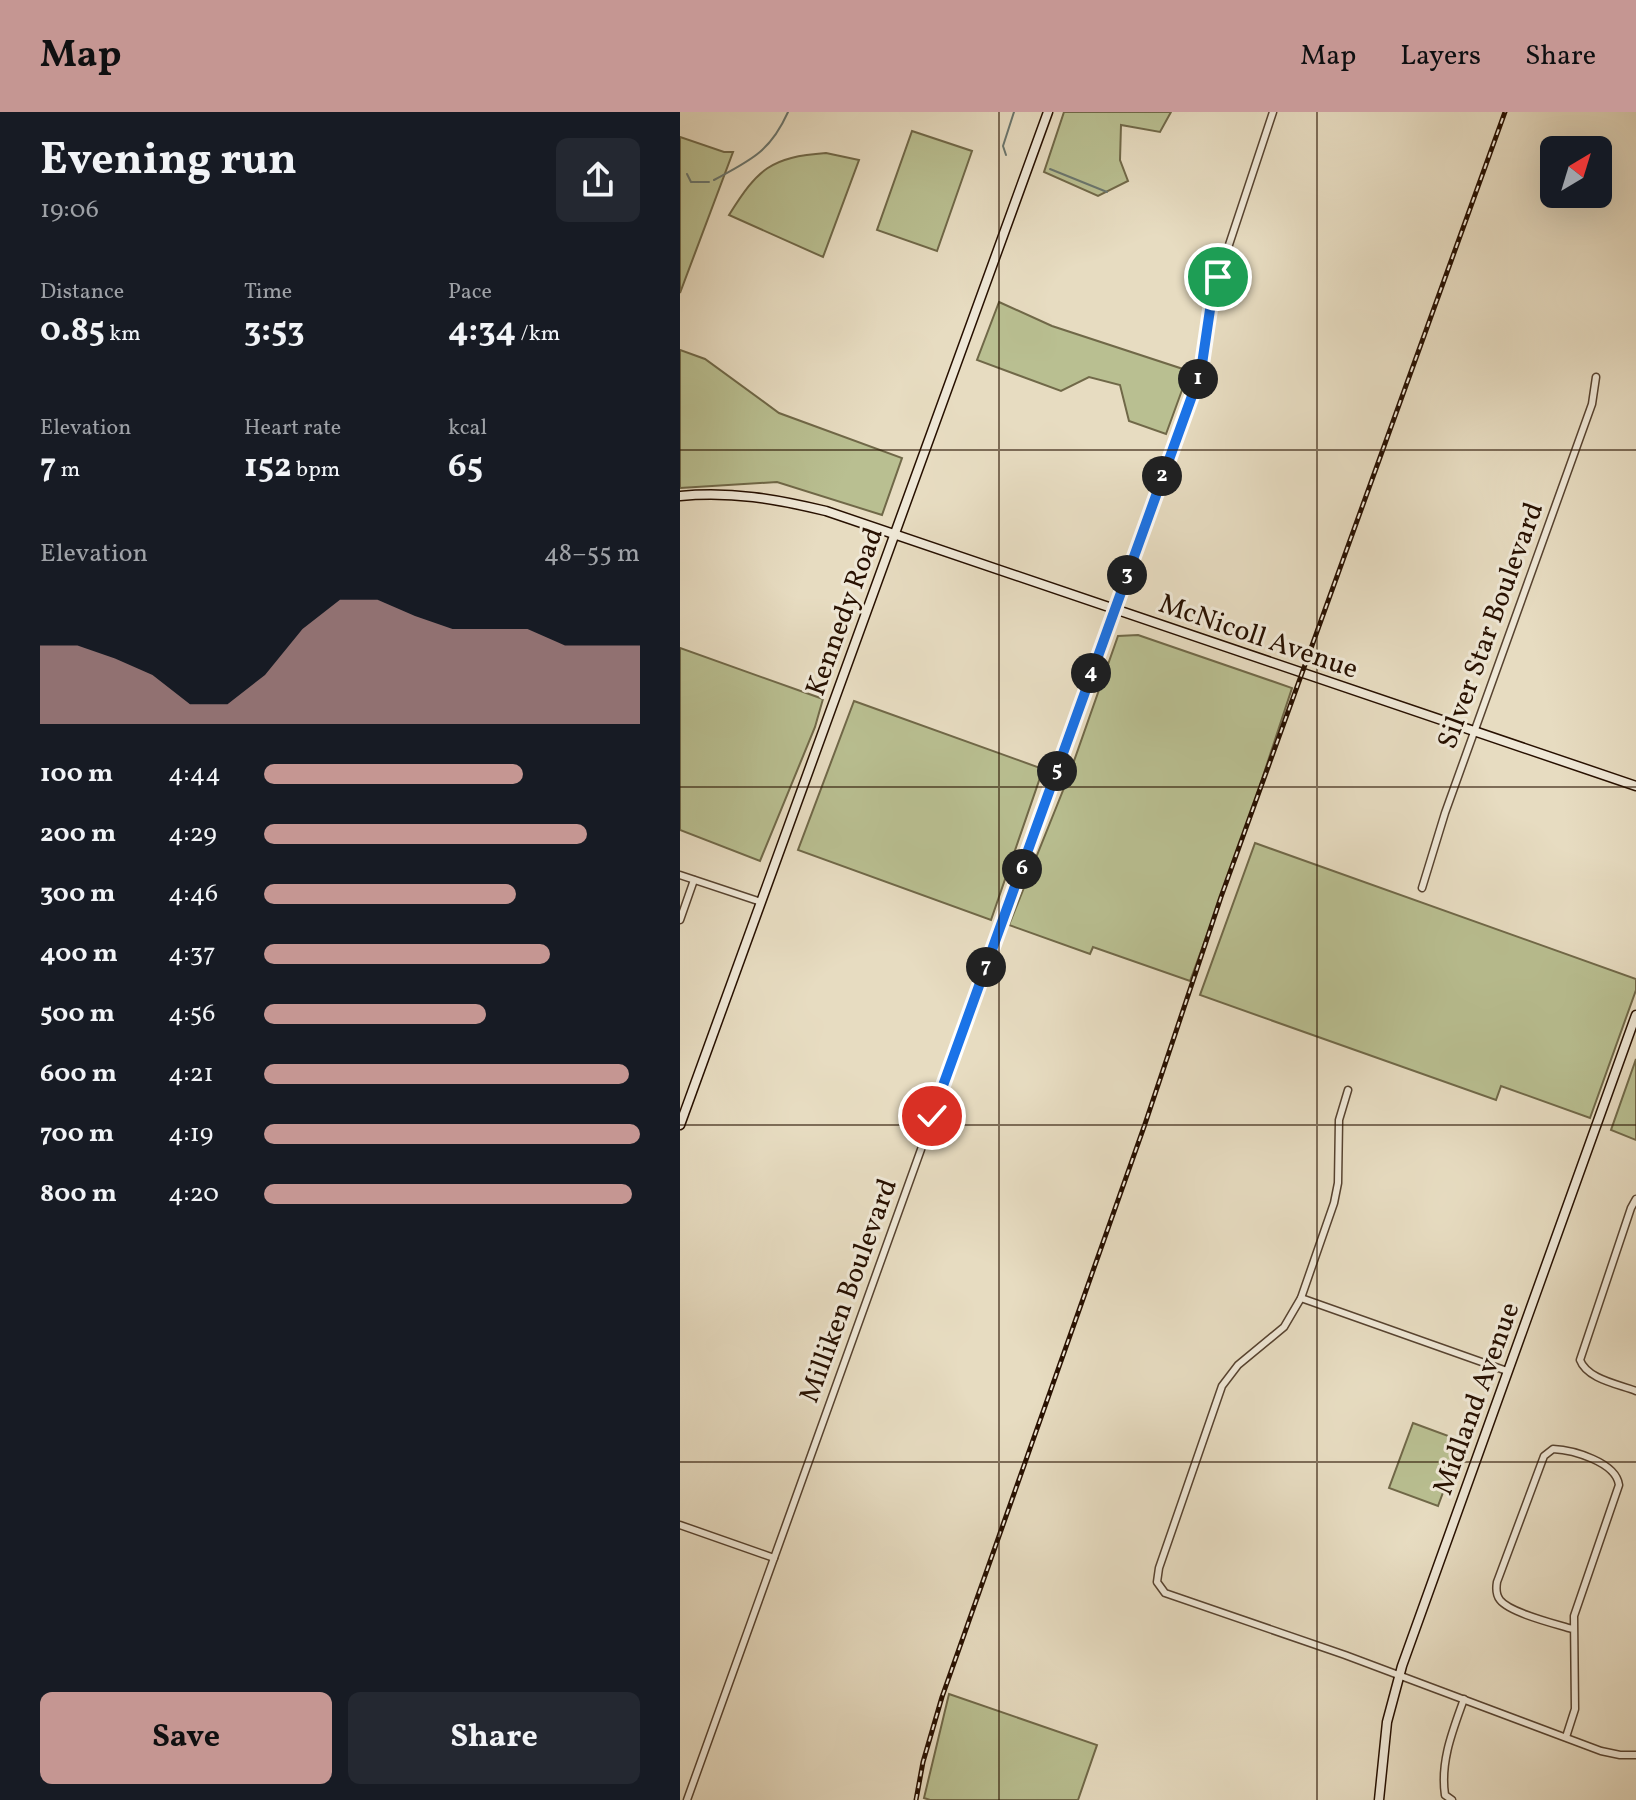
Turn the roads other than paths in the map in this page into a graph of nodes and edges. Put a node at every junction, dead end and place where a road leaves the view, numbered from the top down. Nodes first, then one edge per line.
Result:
1 (1048, 112) edge
2 (1273, 112) edge
3 (1596, 377) dead end
4 (680, 496) edge
5 (895, 535) junction
6 (1115, 609) junction
7 (1474, 732) junction
8 (1636, 786) edge
9 (680, 875) edge
10 (694, 880) junction
11 (1422, 888) dead end
12 (761, 902) junction
13 (680, 920) edge
14 (1636, 1015) edge
15 (1348, 1090) dead end
16 (680, 1125) edge
17 (1636, 1199) edge
18 (1301, 1298) junction
19 (1507, 1371) junction
20 (1636, 1391) edge
21 (680, 1525) edge
22 (774, 1558) junction
23 (1572, 1629) junction
24 (1399, 1675) junction
25 (1464, 1699) junction
26 (1566, 1737) junction
27 (1636, 1755) edge
28 (687, 1800) edge
29 (1379, 1800) edge
30 (1452, 1800) edge

1 - 5 main road, Kennedy Road
2 - 6 street, Milliken Boulevard
3 - 7 street, Silver Star Boulevard
4 - 5 main road, McNicoll Avenue
5 - 6 main road, McNicoll Avenue
5 - 12 main road, Kennedy Road
6 - 7 main road, McNicoll Avenue
6 - 22 street, Milliken Boulevard
7 - 8 main road, McNicoll Avenue
7 - 11 street, Silver Star Boulevard
9 - 10 street
10 - 12 street
10 - 13 street
12 - 16 main road, Kennedy Road
14 - 19 main road, Midland Avenue
15 - 18 street
17 - 20 street
18 - 19 street
18 - 24 street
19 - 24 main road, Midland Avenue
21 - 22 street
22 - 28 street, Milliken Boulevard
23 - 23 street
23 - 26 street
24 - 25 street
24 - 29 main road, Midland Avenue
25 - 26 street
25 - 30 street
26 - 27 street

